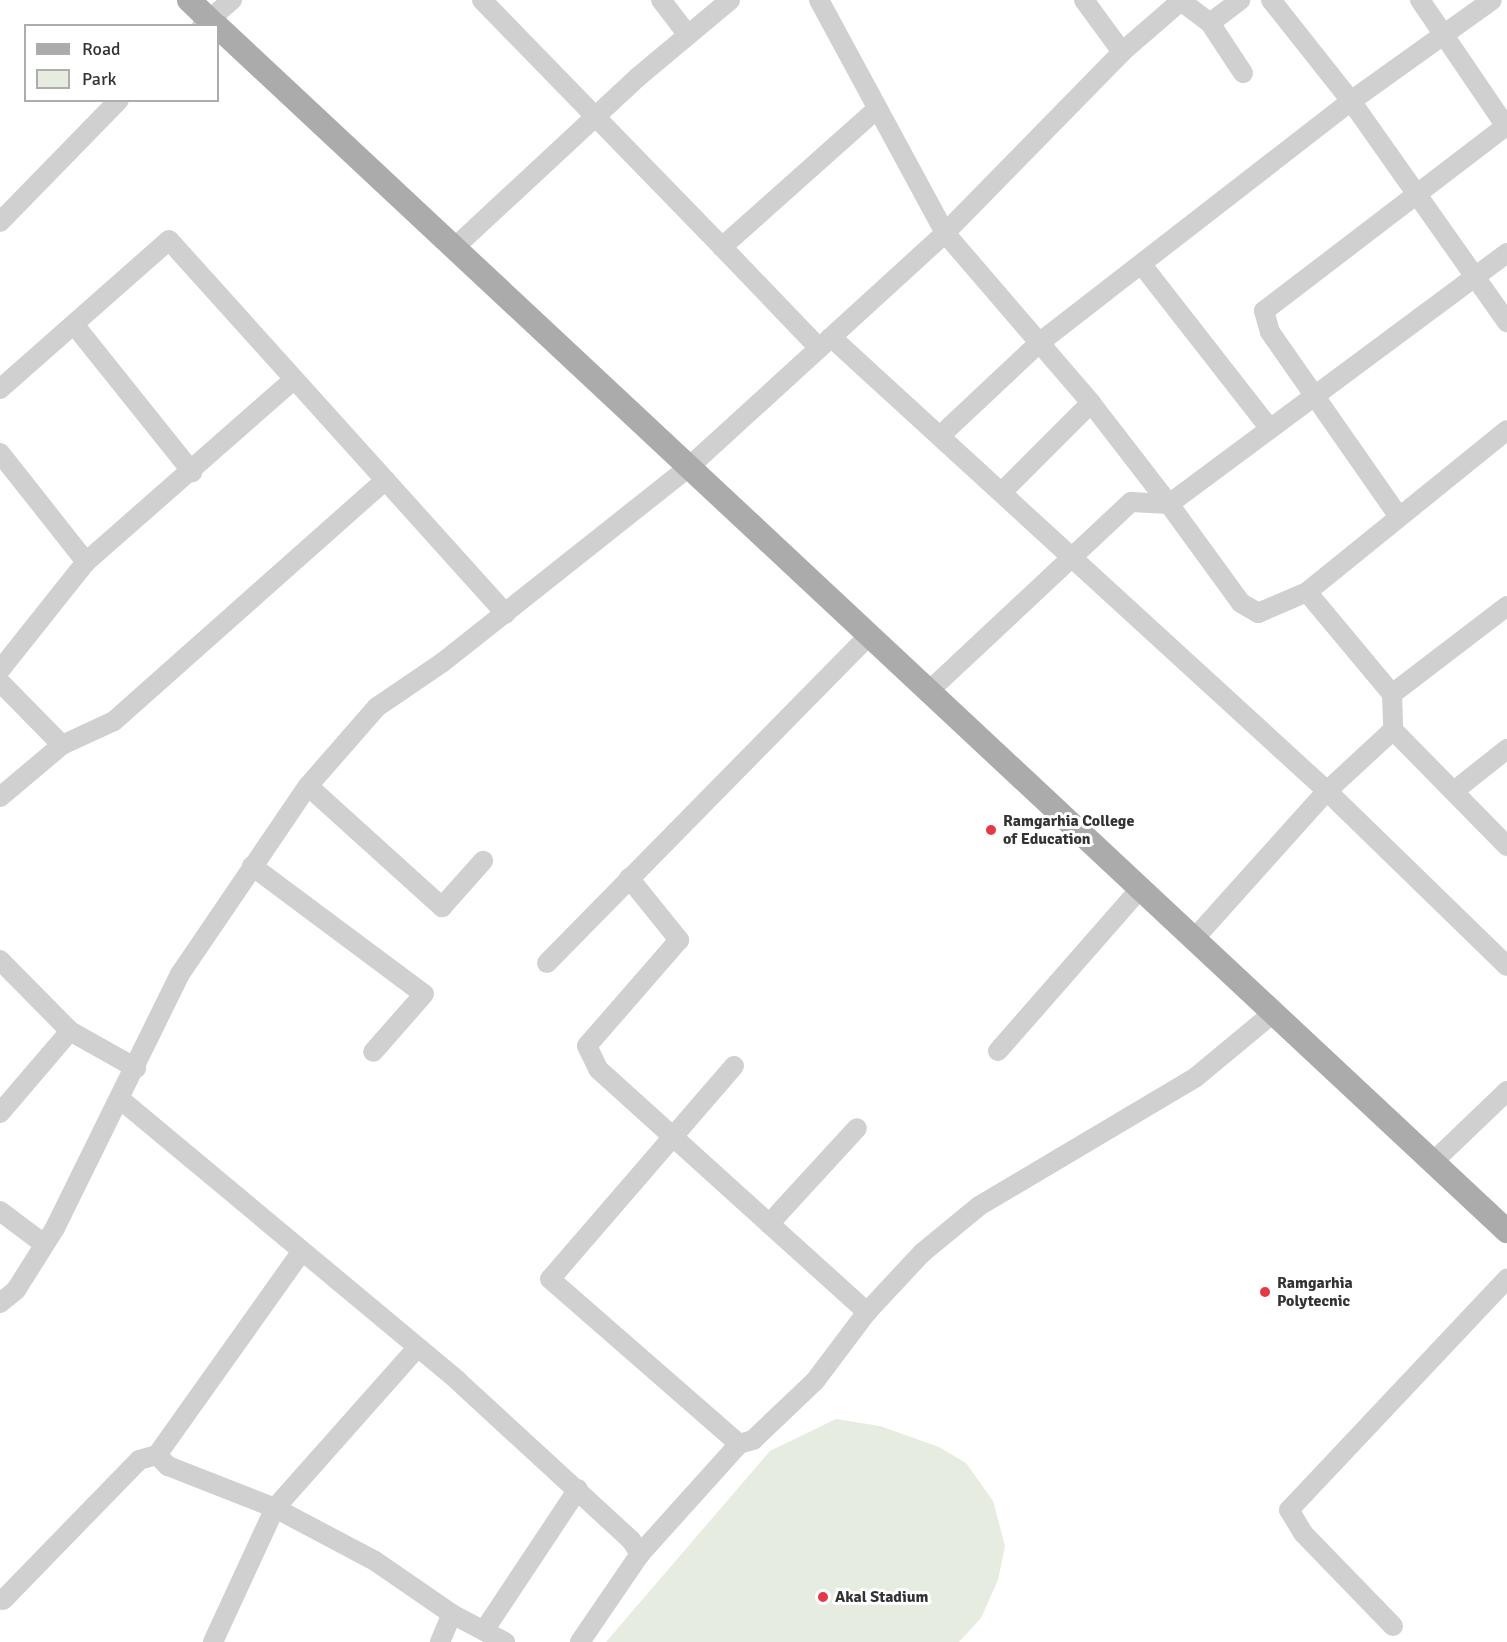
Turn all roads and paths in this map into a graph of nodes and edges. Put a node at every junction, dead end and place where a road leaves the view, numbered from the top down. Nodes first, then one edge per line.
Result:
1 (189, 0) edge
2 (232, 0) edge
3 (482, 0) edge
4 (661, 0) edge
5 (730, 0) edge
6 (819, 0) edge
7 (1084, 0) edge
8 (1181, 0) edge
9 (1240, 0) edge
10 (1271, 0) edge
11 (1420, 0) edge
12 (1492, 0) edge
13 (1210, 23) junction
14 (211, 24) edge
15 (219, 31) edge
16 (688, 35) junction
17 (1444, 35) junction
18 (1122, 52) junction
19 (1243, 73) dead end
20 (1351, 101) junction
21 (118, 102) edge
22 (877, 109) junction
23 (596, 119) junction
24 (1507, 126) edge
25 (1416, 191) junction
26 (0, 222) edge
27 (945, 233) junction
28 (722, 247) junction
29 (454, 248) junction
30 (1507, 253) edge
31 (1142, 265) junction
32 (1475, 277) junction
33 (1507, 322) edge
34 (76, 327) junction
35 (825, 342) junction
36 (1039, 343) junction
37 (292, 381) junction
38 (0, 389) edge
39 (1317, 394) junction
40 (1091, 403) junction
41 (1270, 429) junction
42 (1507, 430) edge
43 (940, 436) junction
44 (0, 453) edge
45 (688, 467) junction
46 (192, 472) junction
47 (385, 480) junction
48 (1002, 492) junction
49 (1169, 504) junction
50 (1397, 514) junction
51 (1071, 557) junction
52 (86, 562) junction
53 (1307, 592) junction
54 (1507, 606) edge
55 (506, 614) junction
56 (869, 635) junction
57 (0, 670) edge
58 (0, 682) edge
59 (929, 691) junction
60 (1392, 694) junction
61 (1393, 730) junction
62 (62, 745) junction
63 (1507, 748) edge
64 (308, 786) junction
65 (1328, 792) junction
66 (1454, 792) junction
67 (0, 797) edge
68 (1507, 846) edge
69 (483, 861) dead end
70 (252, 866) junction
71 (629, 878) junction
72 (1140, 889) junction
73 (1194, 939) junction
74 (0, 960) edge
75 (547, 963) dead end
76 (1507, 966) edge
77 (1273, 1013) junction
78 (70, 1031) junction
79 (373, 1052) dead end
80 (998, 1052) dead end
81 (734, 1066) dead end
82 (136, 1068) junction
83 (1507, 1091) edge
84 (120, 1099) junction
85 (0, 1113) edge
86 (857, 1128) dead end
87 (674, 1135) junction
88 (1433, 1162) junction
89 (0, 1211) edge
90 (769, 1224) junction
91 (1507, 1231) edge
92 (45, 1244) junction
93 (300, 1252) junction
94 (1507, 1279) edge
95 (0, 1303) edge
96 (867, 1312) junction
97 (416, 1349) junction
98 (740, 1444) junction
99 (157, 1455) junction
100 (578, 1489) junction
101 (275, 1508) junction
102 (640, 1554) junction
103 (3, 1600) dead end
104 (452, 1614) junction
105 (1393, 1626) dead end
106 (485, 1629) junction
107 (213, 1642) edge
108 (440, 1642) edge
109 (505, 1642) edge
110 (580, 1642) edge

1 - 14 main road
2 - 14 street
3 - 23 street
4 - 16 street
5 - 16 street
6 - 22 street
7 - 18 street
8 - 13 street
8 - 18 street
9 - 13 street
10 - 20 street
11 - 17 street
12 - 17 street
13 - 19 street
15 - 29 main road
16 - 23 street
17 - 20 street
17 - 24 street
18 - 27 street
20 - 25 street
20 - 31 street
21 - 26 street
22 - 27 street
22 - 28 street
23 - 28 street
23 - 29 street
24 - 25 street
25 - 32 street
25 - 39 street
27 - 35 street
27 - 36 street
28 - 35 street
29 - 45 main road
30 - 32 street
31 - 36 street
31 - 41 street
32 - 33 street
32 - 39 street
34 - 37 street
34 - 38 street
34 - 46 street
35 - 43 street
35 - 45 street
36 - 40 street
36 - 43 street
37 - 46 street
37 - 47 street
39 - 41 street
39 - 50 street
40 - 48 street
40 - 49 street
41 - 49 street
42 - 50 street
43 - 48 street
44 - 52 street
45 - 55 street
45 - 56 main road
46 - 52 street
47 - 55 street
47 - 62 street
48 - 51 street
49 - 51 street
49 - 53 street
50 - 53 street
51 - 59 street
51 - 65 street
52 - 57 street
53 - 60 street
54 - 60 street
55 - 64 street
56 - 59 main road
56 - 71 street
58 - 62 street
59 - 72 main road
60 - 61 street
61 - 65 street
61 - 66 street
62 - 67 street
63 - 66 street
64 - 69 street
64 - 70 street
65 - 73 street
65 - 76 street
66 - 68 street
70 - 79 street
70 - 82 street
71 - 75 street
71 - 87 street
72 - 73 main road
72 - 80 street
73 - 77 main road
74 - 78 street
77 - 88 main road
77 - 96 street
78 - 82 street
78 - 85 street
81 - 87 street
82 - 84 street
83 - 88 street
84 - 92 street
84 - 93 street
86 - 90 street
87 - 90 street
87 - 98 street
88 - 91 main road
89 - 92 street
90 - 96 street
92 - 95 street
93 - 97 street
93 - 99 street
94 - 105 street
96 - 98 street
97 - 100 street
97 - 101 street
98 - 102 street
99 - 101 street
99 - 103 street
100 - 102 street
100 - 106 street
101 - 104 street
101 - 107 street
102 - 110 street
104 - 106 street
104 - 108 street
106 - 109 street

